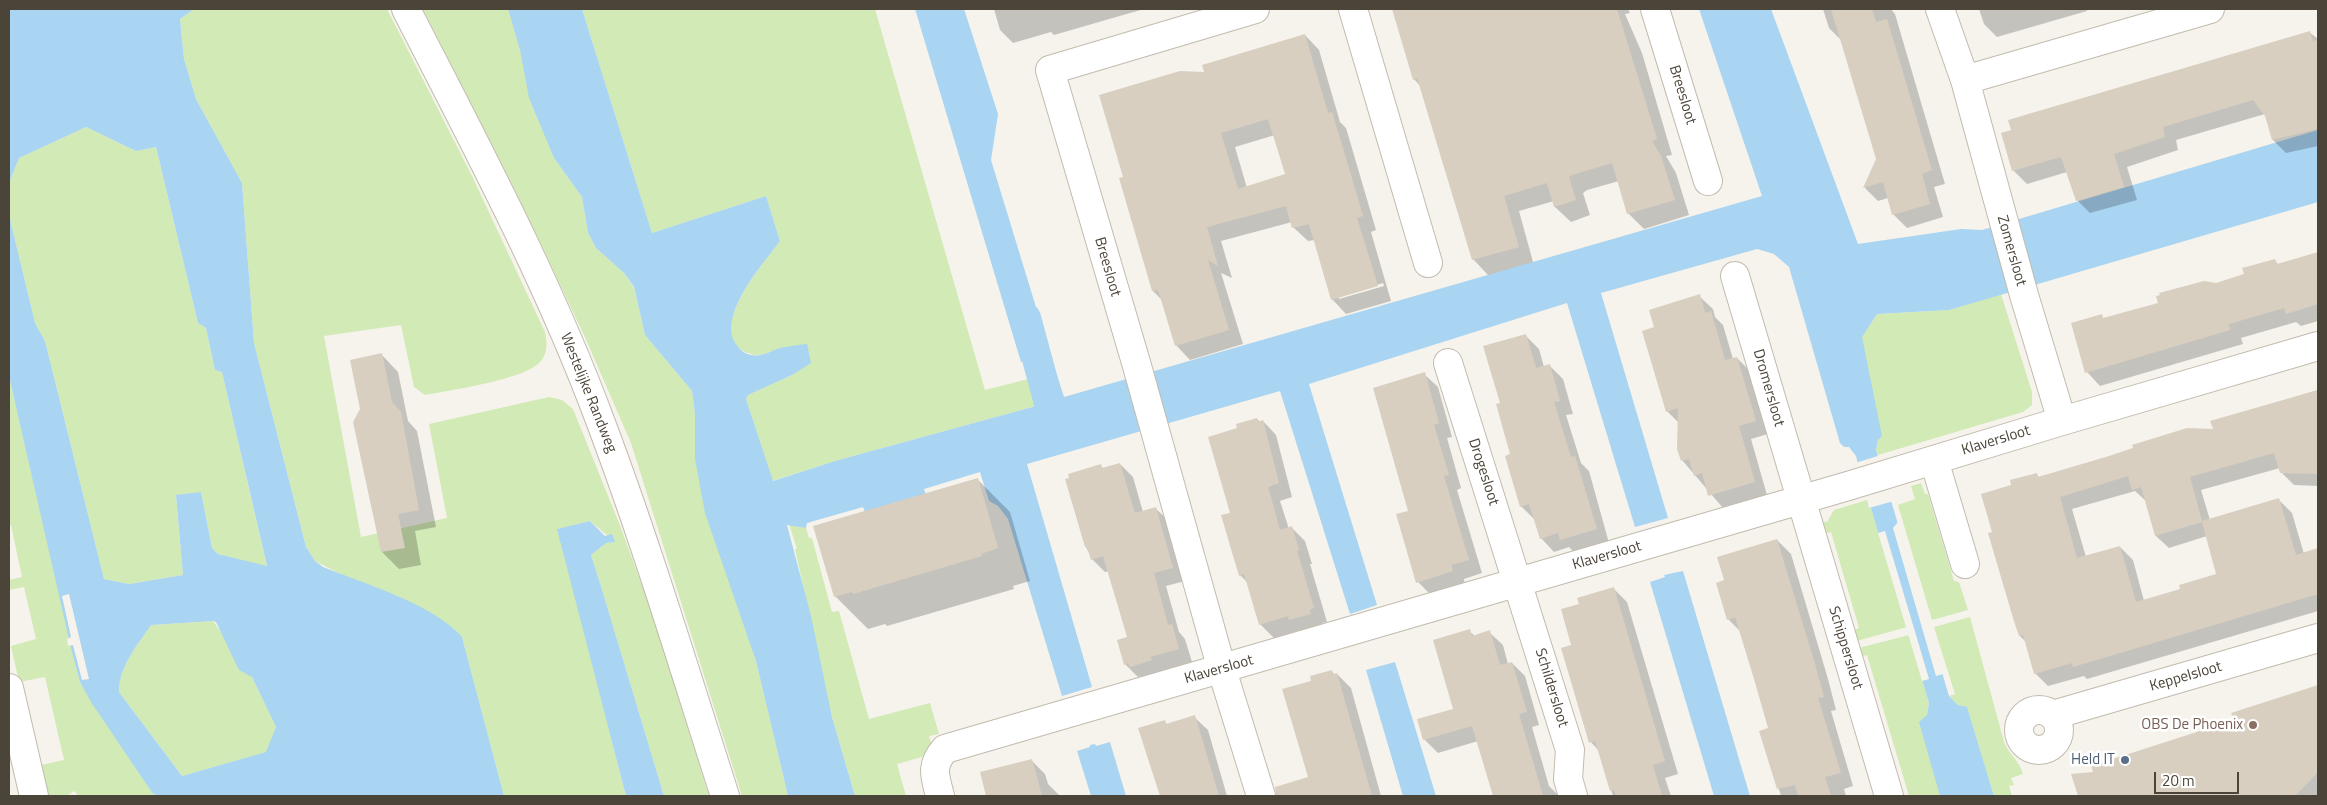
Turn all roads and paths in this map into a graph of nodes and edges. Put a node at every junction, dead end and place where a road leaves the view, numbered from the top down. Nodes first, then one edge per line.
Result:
1 (406, 9) edge
2 (1255, 9) edge
3 (1353, 9) edge
4 (1655, 9) edge
5 (1940, 9) edge
6 (2210, 9) edge
7 (1965, 80) junction
8 (1708, 181) dead end
9 (1428, 263) dead end
10 (1735, 276) dead end
11 (2318, 346) edge
12 (1448, 363) dead end
13 (2062, 421) junction
14 (1934, 460) junction
15 (1801, 499) junction
16 (1965, 564) dead end
17 (1519, 582) junction
18 (2318, 638) edge
19 (1222, 670) junction
20 (9, 688) edge
21 (2053, 715) dead end
22 (34, 796) edge
23 (726, 796) edge
24 (940, 796) edge
25 (1261, 796) edge
26 (1573, 796) edge
27 (1890, 796) edge

1 - 23 street, Westelijke Randweg
2 - 19 street, Breesloot
3 - 9 street
4 - 8 street, Breesloot
5 - 7 street, Zomersloot
6 - 7 street
7 - 13 street, Zomersloot
10 - 15 street, Dromersloot
11 - 13 street, Klaversloot
12 - 17 street, Drogesloot
13 - 14 street, Klaversloot
14 - 15 street, Klaversloot
14 - 16 street
15 - 17 street, Klaversloot
15 - 27 street, Schippersloot
17 - 19 street, Klaversloot
17 - 26 street, Schildersloot
18 - 21 street, Keppelsloot
19 - 24 street, Klaversloot
19 - 25 street, Breesloot
20 - 22 street

